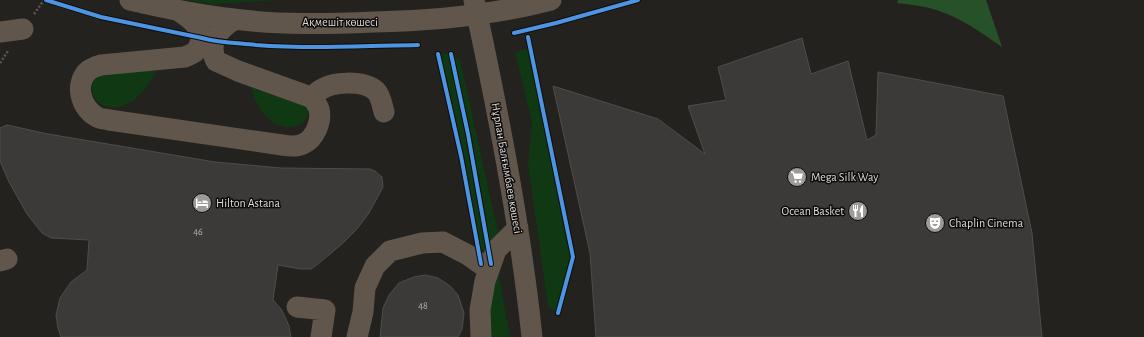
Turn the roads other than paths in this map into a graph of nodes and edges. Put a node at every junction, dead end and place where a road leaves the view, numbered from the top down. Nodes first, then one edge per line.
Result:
1 (130, 0) edge
2 (551, 0) edge
3 (475, 7) edge
4 (180, 12) junction
5 (235, 19) junction
6 (23, 29) dead end
7 (0, 32) edge
8 (313, 98) junction
9 (384, 112) dead end
10 (518, 228) junction
11 (485, 267) junction
12 (297, 307) dead end
13 (321, 337) edge
14 (357, 337) edge
15 (480, 337) edge
16 (532, 337) edge

1 - 4 street, Ақмешіт көшесі
2 - 3 street, Ақмешіт көшесі
3 - 5 street, Ақмешіт көшесі
3 - 10 street, Нұрлан Балғымбаев көшесі
4 - 5 street, Ақмешіт көшесі
4 - 8 street
5 - 8 street
6 - 7 street
8 - 9 street
10 - 11 street
10 - 16 street, Нұрлан Балғымбаев көшесі
11 - 14 street
11 - 15 street
12 - 13 street

